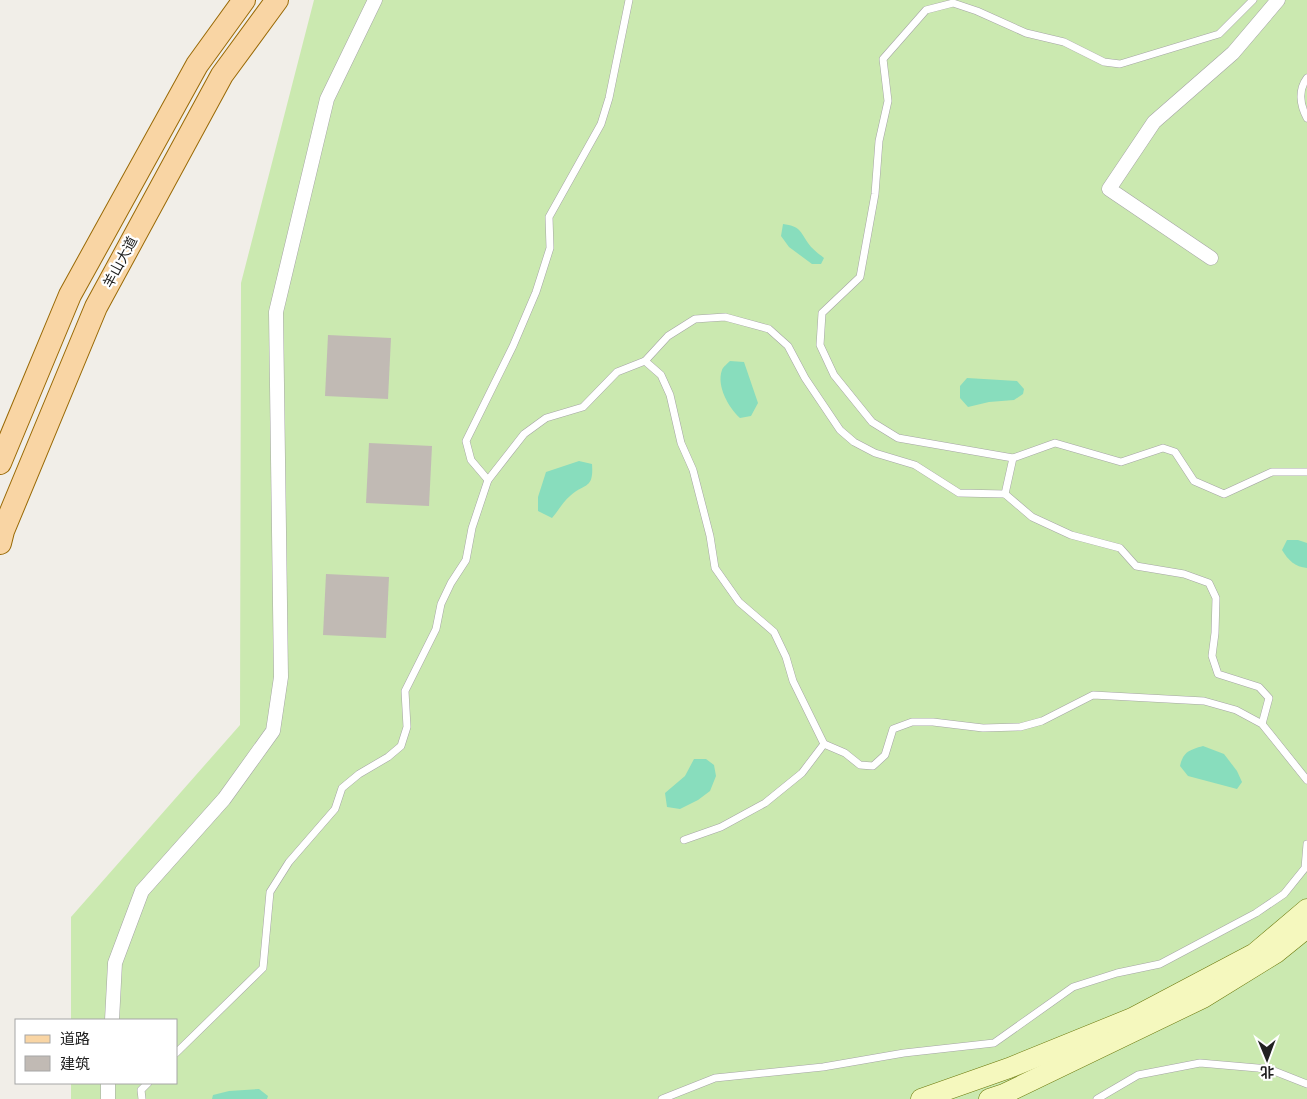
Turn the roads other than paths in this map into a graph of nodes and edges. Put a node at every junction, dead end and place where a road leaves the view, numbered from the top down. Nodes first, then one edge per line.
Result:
1 (244, 0) edge
2 (277, 0) edge
3 (375, 0) edge
4 (628, 0) edge
5 (1253, 0) edge
6 (1278, 0) edge
7 (1307, 78) edge
8 (1307, 118) edge
9 (1211, 258) dead end
10 (644, 361) junction
11 (1013, 458) junction
12 (0, 463) edge
13 (1307, 472) edge
14 (488, 480) junction
15 (1005, 494) junction
16 (0, 543) edge
17 (1262, 724) junction
18 (824, 744) junction
19 (1307, 780) edge
20 (684, 840) dead end
21 (1307, 844) edge
22 (1306, 870) edge
23 (1307, 909) edge
24 (1307, 928) edge
25 (112, 1019) edge
26 (178, 1051) edge
27 (108, 1084) edge
28 (147, 1084) edge
29 (1307, 1084) edge
30 (108, 1099) edge
31 (142, 1099) edge
32 (662, 1099) edge
33 (921, 1099) edge
34 (989, 1099) edge
35 (1097, 1099) edge

1 - 12 main road, 羊山大道
2 - 16 main road, 羊山大道
3 - 25 street
4 - 14 lane
5 - 11 lane
6 - 9 street
7 - 8 lane
10 - 14 lane
10 - 15 lane
10 - 18 lane
11 - 13 lane
11 - 15 lane
14 - 26 lane
15 - 17 lane
17 - 18 lane
17 - 19 lane
18 - 20 lane
21 - 22 lane
22 - 32 lane
23 - 33 street
24 - 34 street
27 - 30 street
28 - 31 lane
29 - 35 lane

